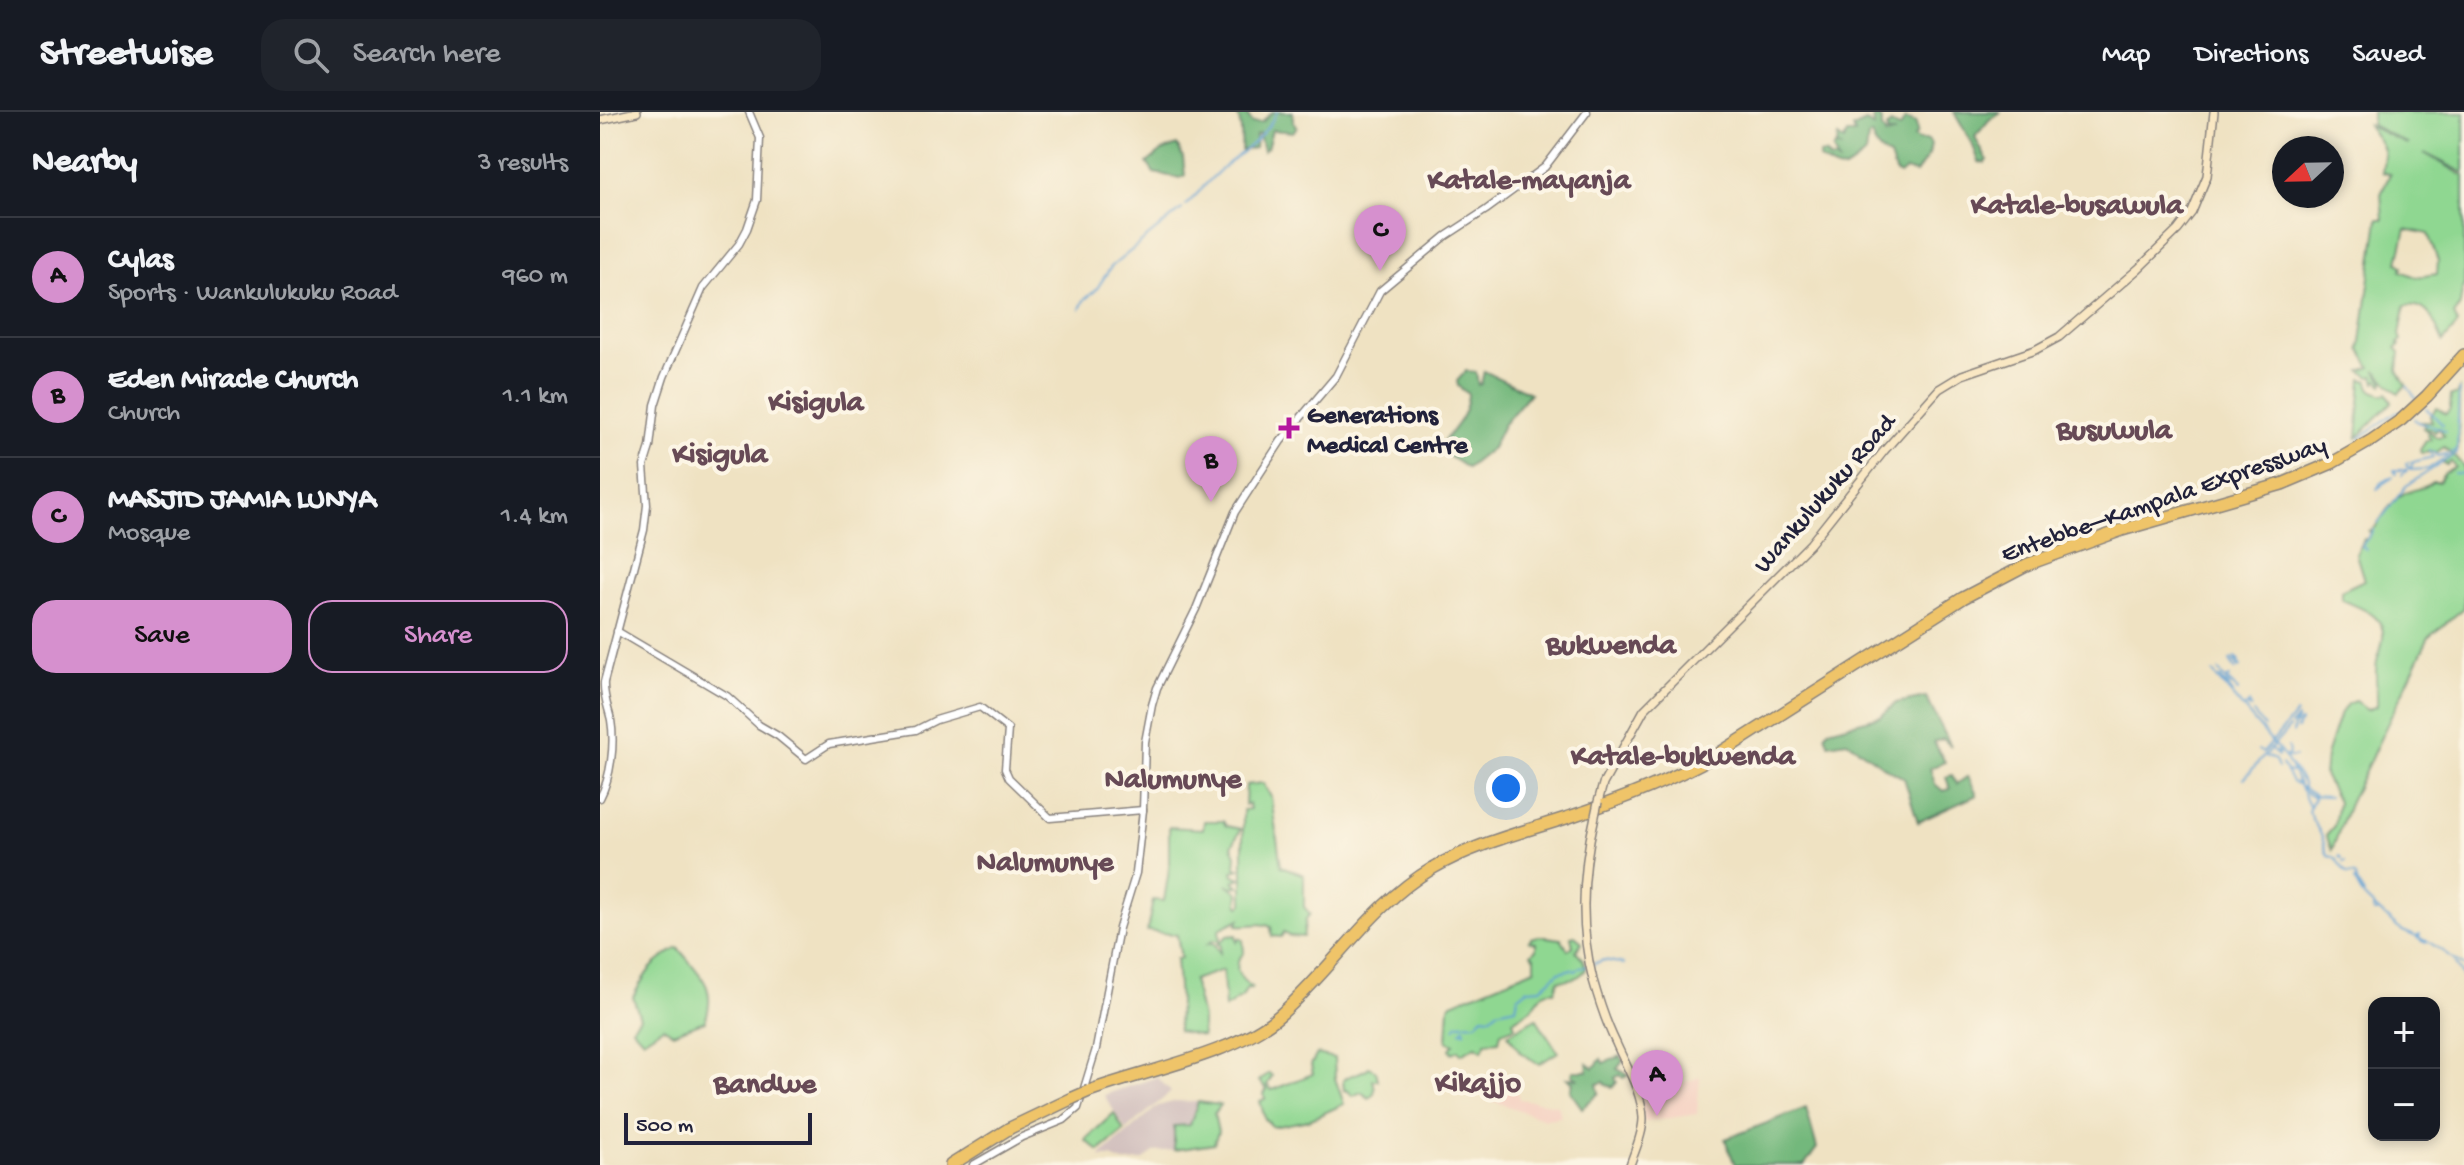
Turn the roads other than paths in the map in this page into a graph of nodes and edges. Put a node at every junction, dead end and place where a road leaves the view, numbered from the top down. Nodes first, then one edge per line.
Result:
1 (637, 112) edge
2 (749, 112) edge
3 (1587, 112) edge
4 (2214, 112) edge
5 (600, 120) edge
6 (2464, 355) edge
7 (2464, 362) edge
8 (617, 631) junction
9 (600, 798) edge
10 (1143, 810) junction
11 (1089, 1093) junction
12 (1073, 1100) junction
13 (951, 1165) edge
14 (958, 1165) edge
15 (973, 1165) edge
16 (1630, 1165) edge

1 - 5 main road
2 - 8 street
3 - 10 street
4 - 16 main road, Wankulukuku Road, bridge
6 - 11 highway, Entebbe–Kampala Expressway
7 - 11 highway, Entebbe–Kampala Expressway
8 - 9 street
8 - 10 street
10 - 15 street
11 - 12 highway, Entebbe–Kampala Expressway, bridge
12 - 13 highway, Entebbe–Kampala Expressway
12 - 14 highway, Entebbe–Kampala Expressway

